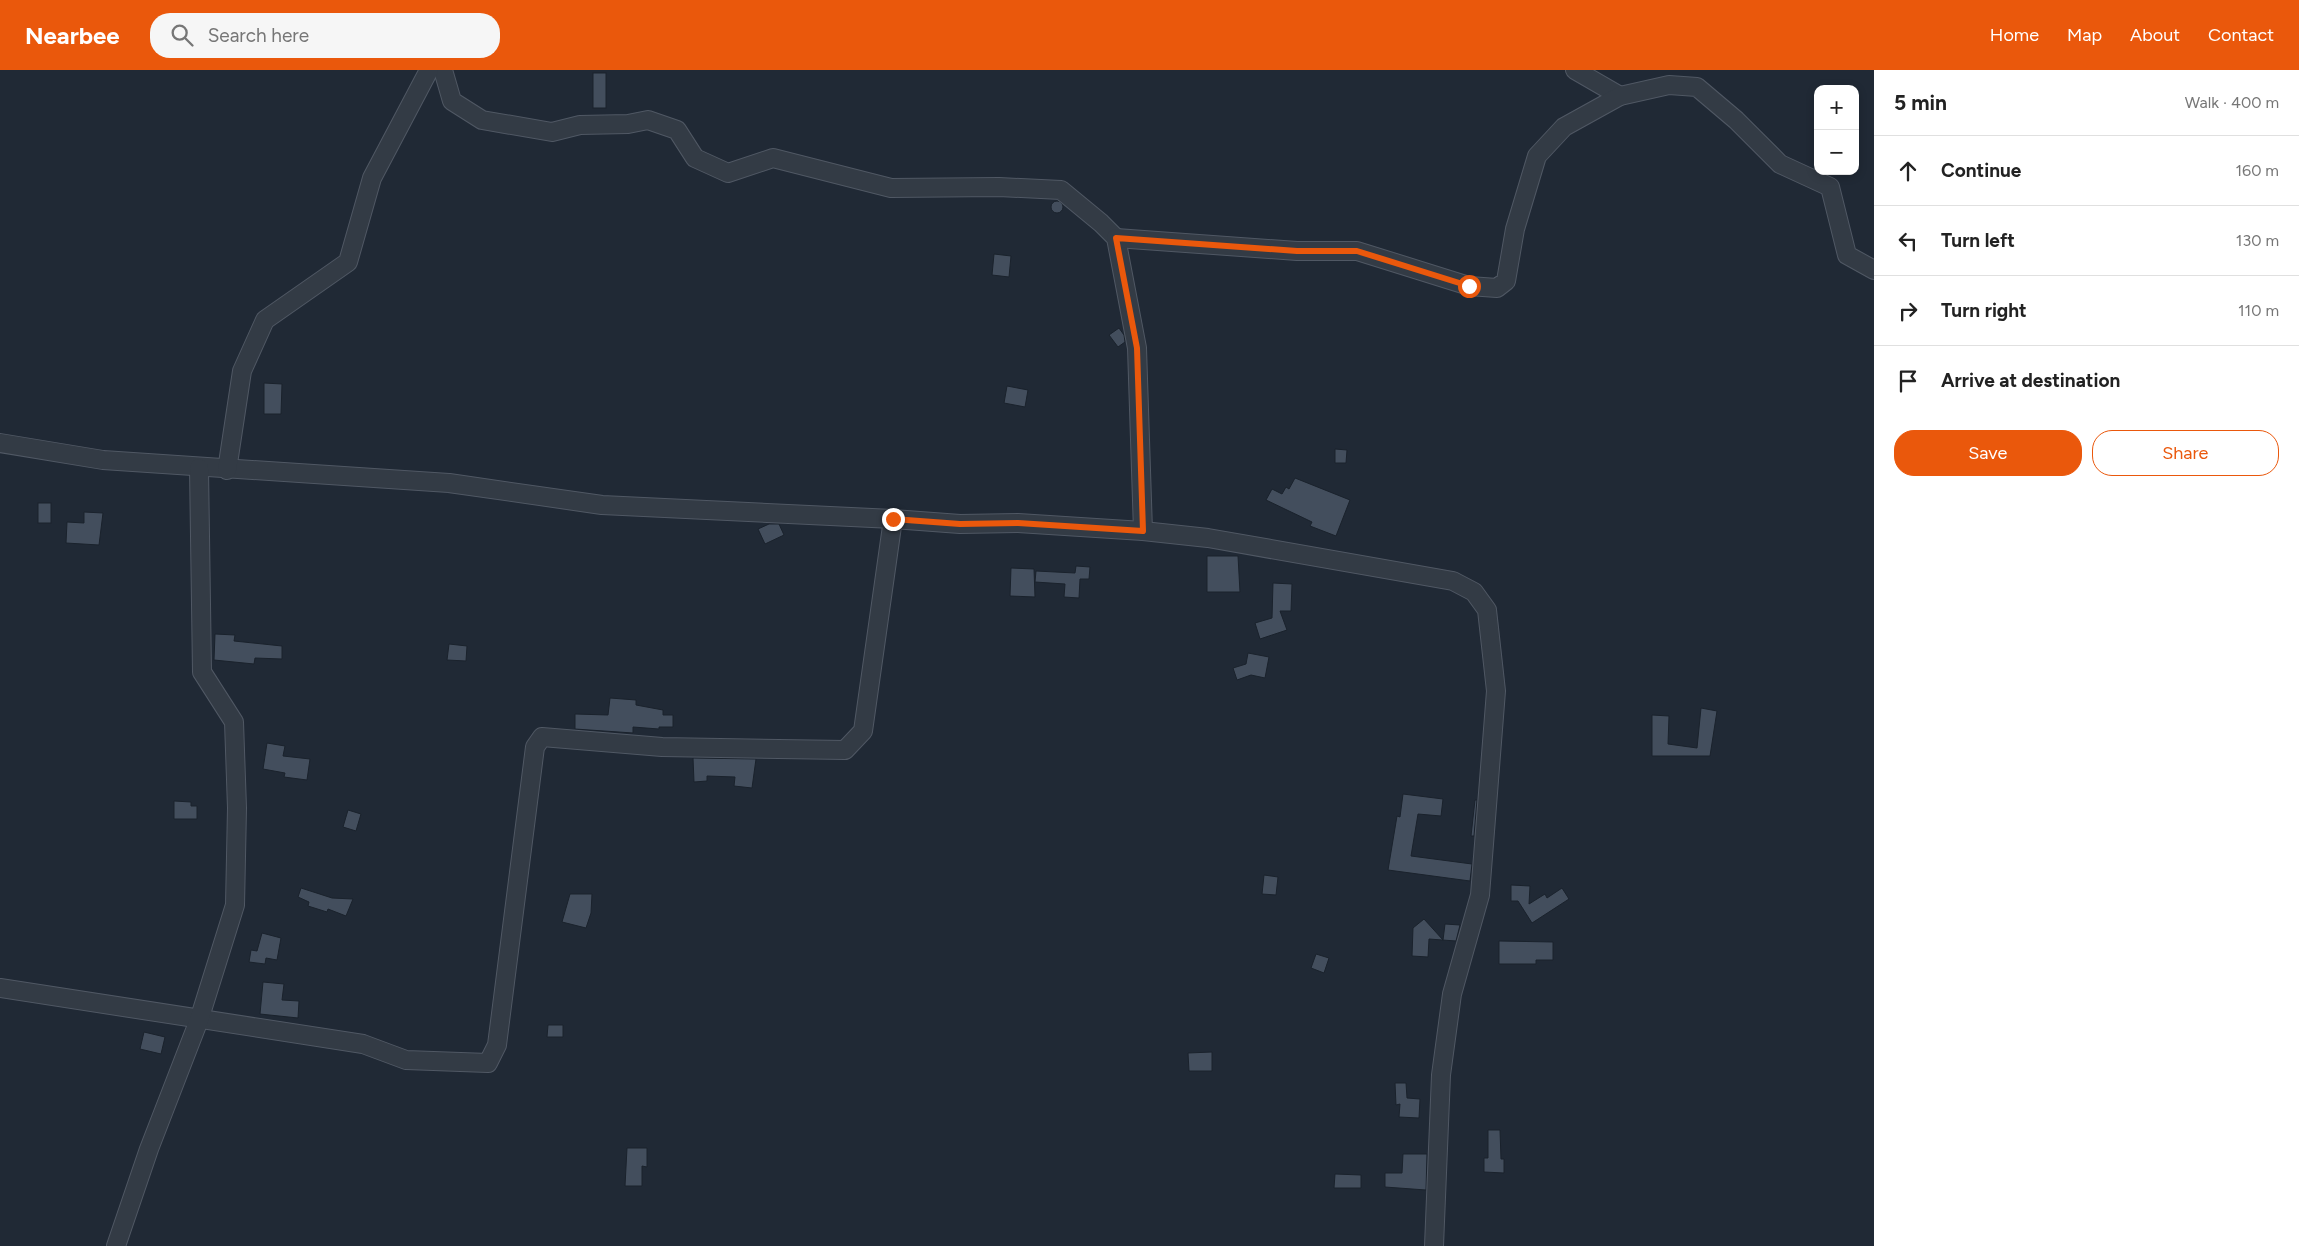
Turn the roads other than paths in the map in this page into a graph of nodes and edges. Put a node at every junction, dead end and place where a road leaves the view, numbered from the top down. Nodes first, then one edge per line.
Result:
1 (429, 70) edge
2 (443, 70) edge
3 (1575, 70) edge
4 (1620, 96) junction
5 (1116, 238) junction
6 (1874, 270) edge
7 (0, 443) edge
8 (199, 468) junction
9 (227, 470) junction
10 (893, 519) junction
11 (1143, 531) junction
12 (0, 988) edge
13 (199, 1020) junction
14 (116, 1246) edge
15 (1434, 1246) edge

1 - 9 street
2 - 5 street
3 - 4 street
4 - 5 street
4 - 6 street
5 - 11 street
7 - 8 street
8 - 9 street
8 - 13 street
9 - 10 street
10 - 11 street
10 - 13 street
11 - 15 street
12 - 13 street
13 - 14 street

